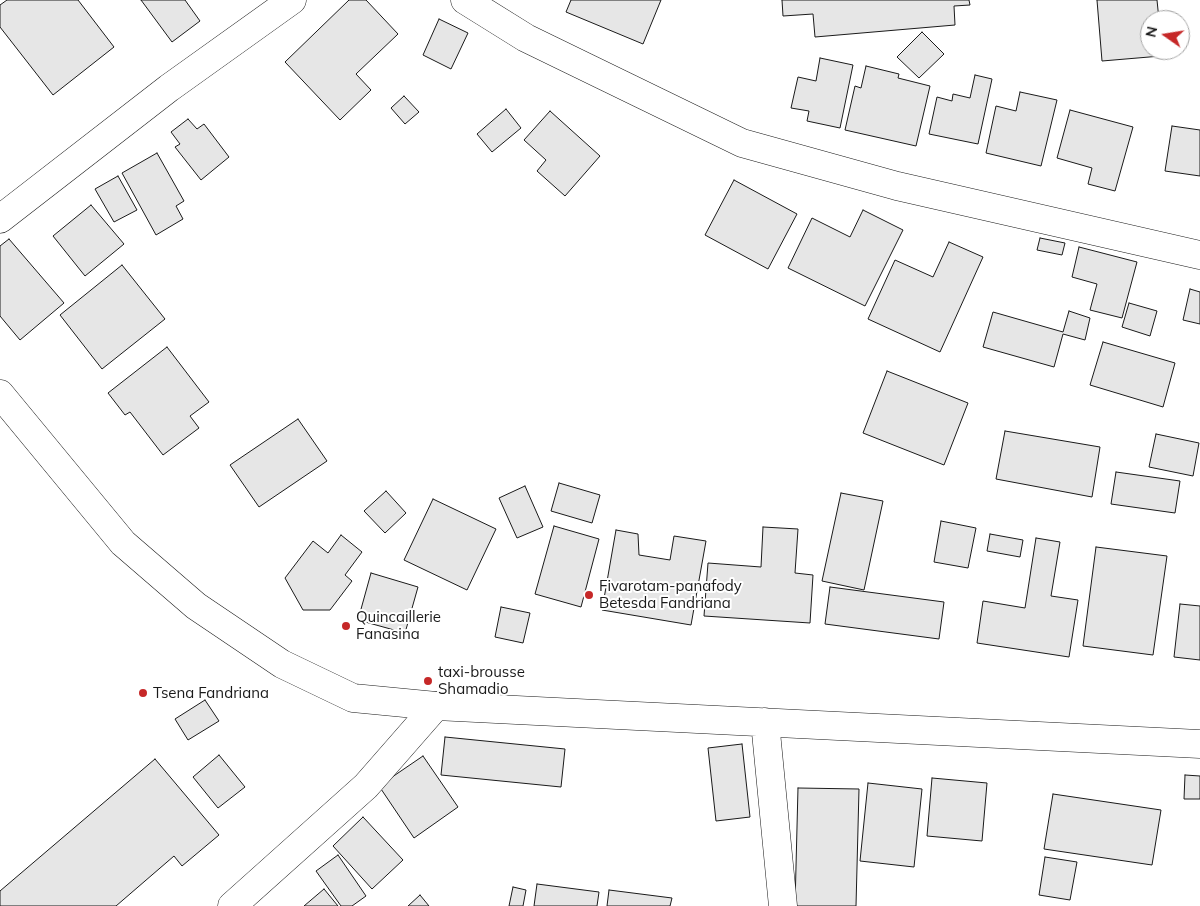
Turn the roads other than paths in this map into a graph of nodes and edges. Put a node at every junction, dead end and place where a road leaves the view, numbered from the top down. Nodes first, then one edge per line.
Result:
1 (292, 0) edge
2 (466, 0) edge
3 (0, 219) edge
4 (1200, 255) edge
5 (0, 394) edge
6 (436, 706) junction
7 (765, 722) junction
8 (1200, 744) edge
9 (232, 906) edge
10 (783, 906) edge

1 - 3 street
2 - 4 street
5 - 6 street
6 - 7 street
6 - 9 street
7 - 8 street
7 - 10 street

